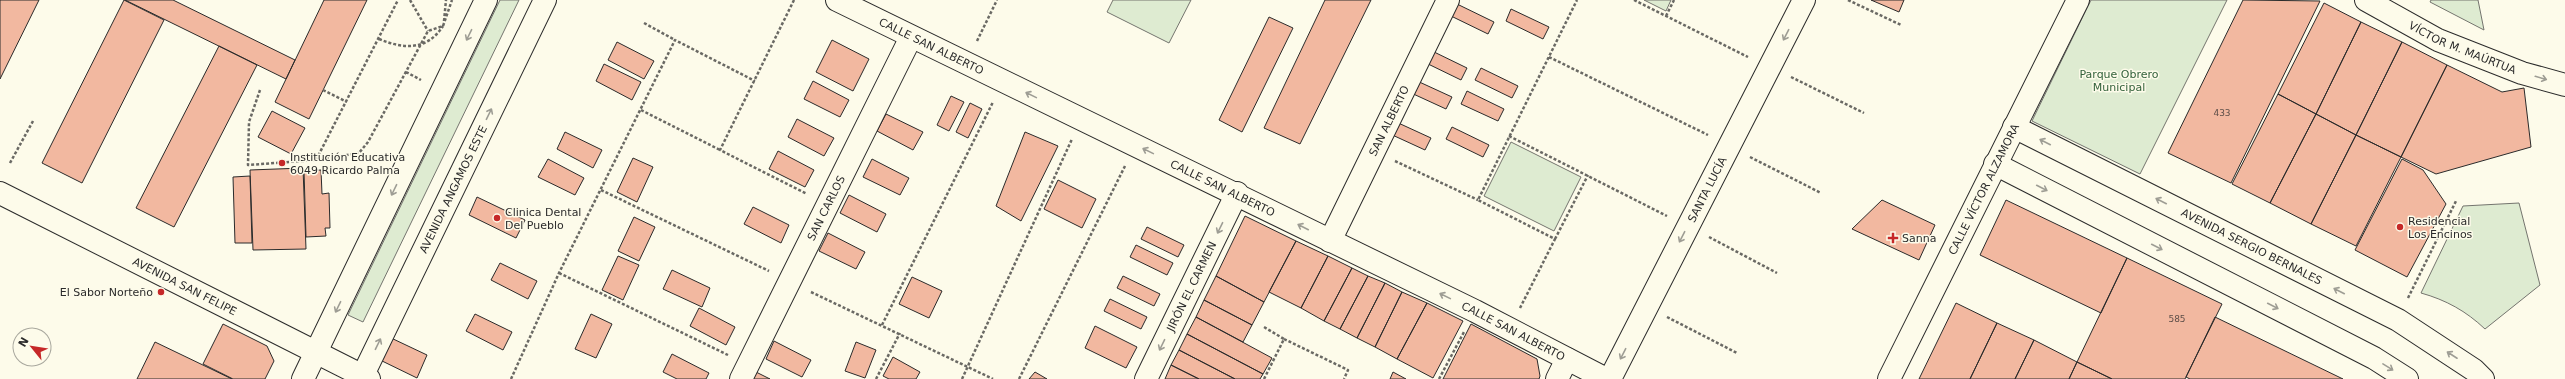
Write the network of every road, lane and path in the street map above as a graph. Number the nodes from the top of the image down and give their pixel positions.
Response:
1 (398, 0) edge
2 (410, 0) edge
3 (446, 0) edge
4 (452, 0) edge
5 (486, 0) edge
6 (545, 0) edge
7 (794, 0) edge
8 (837, 0) edge
9 (997, 0) edge
10 (1448, 0) edge
11 (1577, 0) edge
12 (1674, 0) edge
13 (1804, 0) edge
14 (1848, 0) edge
15 (2078, 0) edge
16 (2366, 0) edge
17 (1666, 16) dead end
18 (644, 23) dead end
19 (1901, 25) dead end
20 (443, 26) junction
21 (428, 31) junction
22 (911, 37) junction
23 (379, 39) junction
24 (675, 40) junction
25 (421, 46) junction
26 (1549, 57) junction
27 (966, 63) junction
28 (406, 72) junction
29 (416, 78) dead end
30 (755, 81) junction
31 (1004, 81) junction
32 (2565, 85) edge
33 (260, 90) dead end
34 (323, 90) dead end
35 (347, 102) junction
36 (641, 110) junction
37 (1081, 119) junction
38 (33, 121) dead end
39 (2014, 127) junction
40 (1509, 136) junction
41 (1136, 145) junction
42 (1728, 146) junction
43 (720, 150) junction
44 (1374, 151) junction
45 (316, 160) junction
46 (10, 163) dead end
47 (1995, 164) junction
48 (1588, 175) junction
49 (601, 190) junction
50 (0, 193) edge
51 (1237, 193) junction
52 (1821, 193) dead end
53 (1478, 200) junction
54 (2456, 201) dead end
55 (827, 205) junction
56 (1687, 226) junction
57 (1556, 239) junction
58 (1330, 241) junction
59 (559, 273) junction
60 (1777, 273) dead end
61 (789, 281) junction
62 (1647, 307) junction
63 (1475, 311) junction
64 (2398, 320) junction
65 (882, 325) junction
66 (1264, 327) dead end
67 (1509, 329) junction
68 (900, 333) junction
69 (1284, 339) junction
70 (316, 352) junction
71 (1737, 353) dead end
72 (1567, 359) junction
73 (968, 366) junction
74 (744, 372) edge
75 (2478, 377) edge
76 (364, 378) edge
77 (303, 379) edge
78 (511, 379) edge
79 (876, 379) edge
80 (962, 379) edge
81 (993, 379) edge
82 (1019, 379) edge
83 (1146, 379) edge
84 (1264, 379) edge
85 (1344, 379) edge
86 (1439, 379) edge
87 (1557, 379) edge
88 (1606, 379) edge
89 (1610, 379) edge
90 (1889, 379) edge
91 (2407, 379) edge

1 - 23 path
2 - 21 path
3 - 20 path
4 - 20 path
5 -> 70 street
76 -> 6 street, AVENIDA ANGAMOS ESTE
7 - 30 path
8 - 22 street, CALLE SAN ALBERTO
9 - 27 path
10 - 44 street, SAN ALBERTO
11 - 26 path
12 - 17 path
13 -> 42 street, SANTA LUCÍA
14 - 19 path
15 - 39 street, CALLE VÍCTOR ALZAMORA
16 -> 32 street, VÍCTOR M. MAÚRTUA
18 - 24 path
20 - 21 path
20 - 25 path
21 - 25 path
22 - 27 street, CALLE SAN ALBERTO
22 - 55 street, SAN CARLOS
23 - 25 path
23 - 35 path
24 - 30 path
24 - 36 path
25 - 28 path
26 - 40 path
26 - 42 path
27 - 31 street, CALLE SAN ALBERTO
28 - 29 path
28 - 45 path
30 - 43 path
37 -> 31 street, CALLE SAN ALBERTO
31 - 65 path
33 - 45 path
34 - 35 path
35 - 45 path
36 - 43 path
36 - 49 path
37 - 41 street, CALLE SAN ALBERTO
37 - 73 path
38 - 46 path
39 - 47 street, CALLE VÍCTOR ALZAMORA
64 -> 39 street, AVENIDA SERGIO BERNALES
40 - 48 path
40 - 53 path
51 -> 41 street, CALLE SAN ALBERTO
41 - 82 path
42 - 52 path
42 - 56 street, SANTA LUCÍA
43 - 55 path
44 - 53 path
44 - 58 street, SAN ALBERTO
47 - 90 street, CALLE VÍCTOR ALZAMORA
47 -> 91 street
48 - 56 path
48 - 57 path
49 - 59 path
49 - 61 path
50 - 70 street, AVENIDA SAN FELIPE
58 -> 51 street, CALLE SAN ALBERTO
51 -> 83 street, JIRÓN EL CARMEN
53 - 57 path
54 - 64 path
55 - 61 street, SAN CARLOS
56 - 60 path
56 -> 62 street, SANTA LUCÍA
57 - 67 path
63 -> 58 street, CALLE SAN ALBERTO
59 - 74 path
59 - 78 path
61 - 65 path
61 - 74 street, SAN CARLOS
62 - 71 path
62 -> 89 street, SANTA LUCÍA
63 - 67 street, CALLE SAN ALBERTO
63 - 86 path
75 -> 64 street, AVENIDA SERGIO BERNALES
65 - 68 path
66 - 69 path
67 - 72 street, CALLE SAN ALBERTO
68 - 73 path
68 - 79 path
69 - 84 path
69 - 85 path
70 - 76 street, AVENIDA SAN FELIPE
70 - 77 street
72 - 87 street
72 - 88 street, CALLE SAN ALBERTO
73 - 80 path
73 - 81 path

